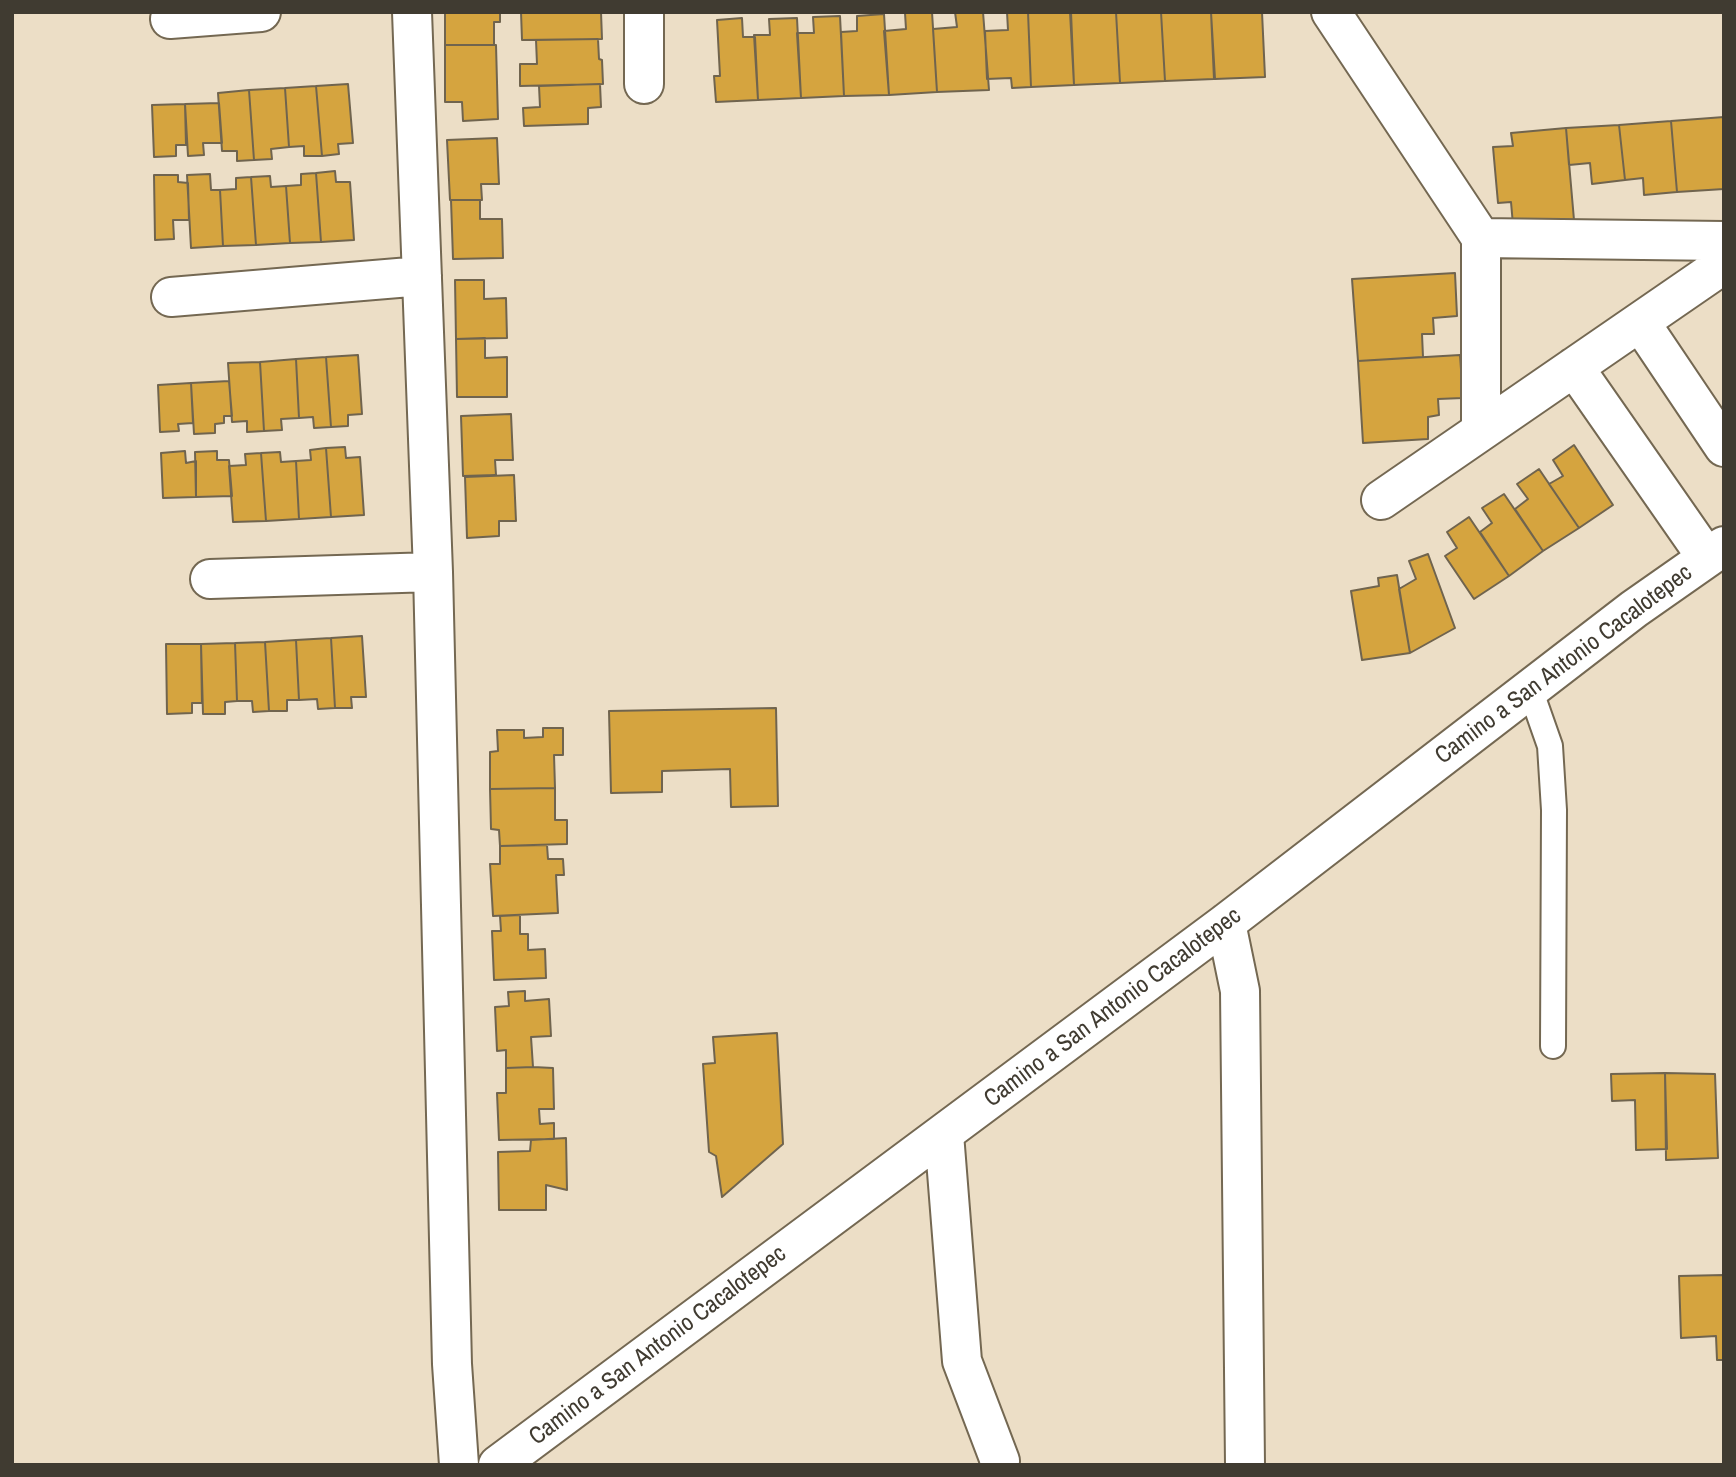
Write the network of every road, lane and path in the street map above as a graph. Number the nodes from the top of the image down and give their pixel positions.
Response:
1 (261, 12) edge
2 (412, 12) edge
3 (644, 12) edge
4 (1331, 12) edge
5 (170, 19) dead end
6 (644, 84) dead end
7 (1481, 238) junction
8 (1724, 241) edge
9 (1724, 264) edge
10 (422, 276) junction
11 (171, 297) dead end
12 (1640, 321) junction
13 (1574, 367) junction
14 (1481, 431) junction
15 (1724, 447) edge
16 (1381, 500) dead end
17 (1715, 552) edge
18 (433, 572) junction
19 (210, 579) dead end
20 (1530, 689) junction
21 (1226, 923) junction
22 (1553, 1046) dead end
23 (944, 1134) junction
24 (459, 1465) edge
25 (498, 1465) edge
26 (999, 1465) edge
27 (1245, 1465) edge

1 - 5 street
2 - 10 street
3 - 6 street
4 - 7 street
7 - 8 street
7 - 14 street
9 - 12 street
10 - 11 street
10 - 18 street
12 - 13 street
12 - 15 street
13 - 14 street
13 - 17 street
14 - 16 street
17 - 20 street, Camino a San Antonio Cacalotepec
18 - 19 street
18 - 24 street
20 - 21 street, Camino a San Antonio Cacalotepec
20 - 22 lane
21 - 23 street, Camino a San Antonio Cacalotepec
21 - 27 street
23 - 25 street, Camino a San Antonio Cacalotepec
23 - 26 street

